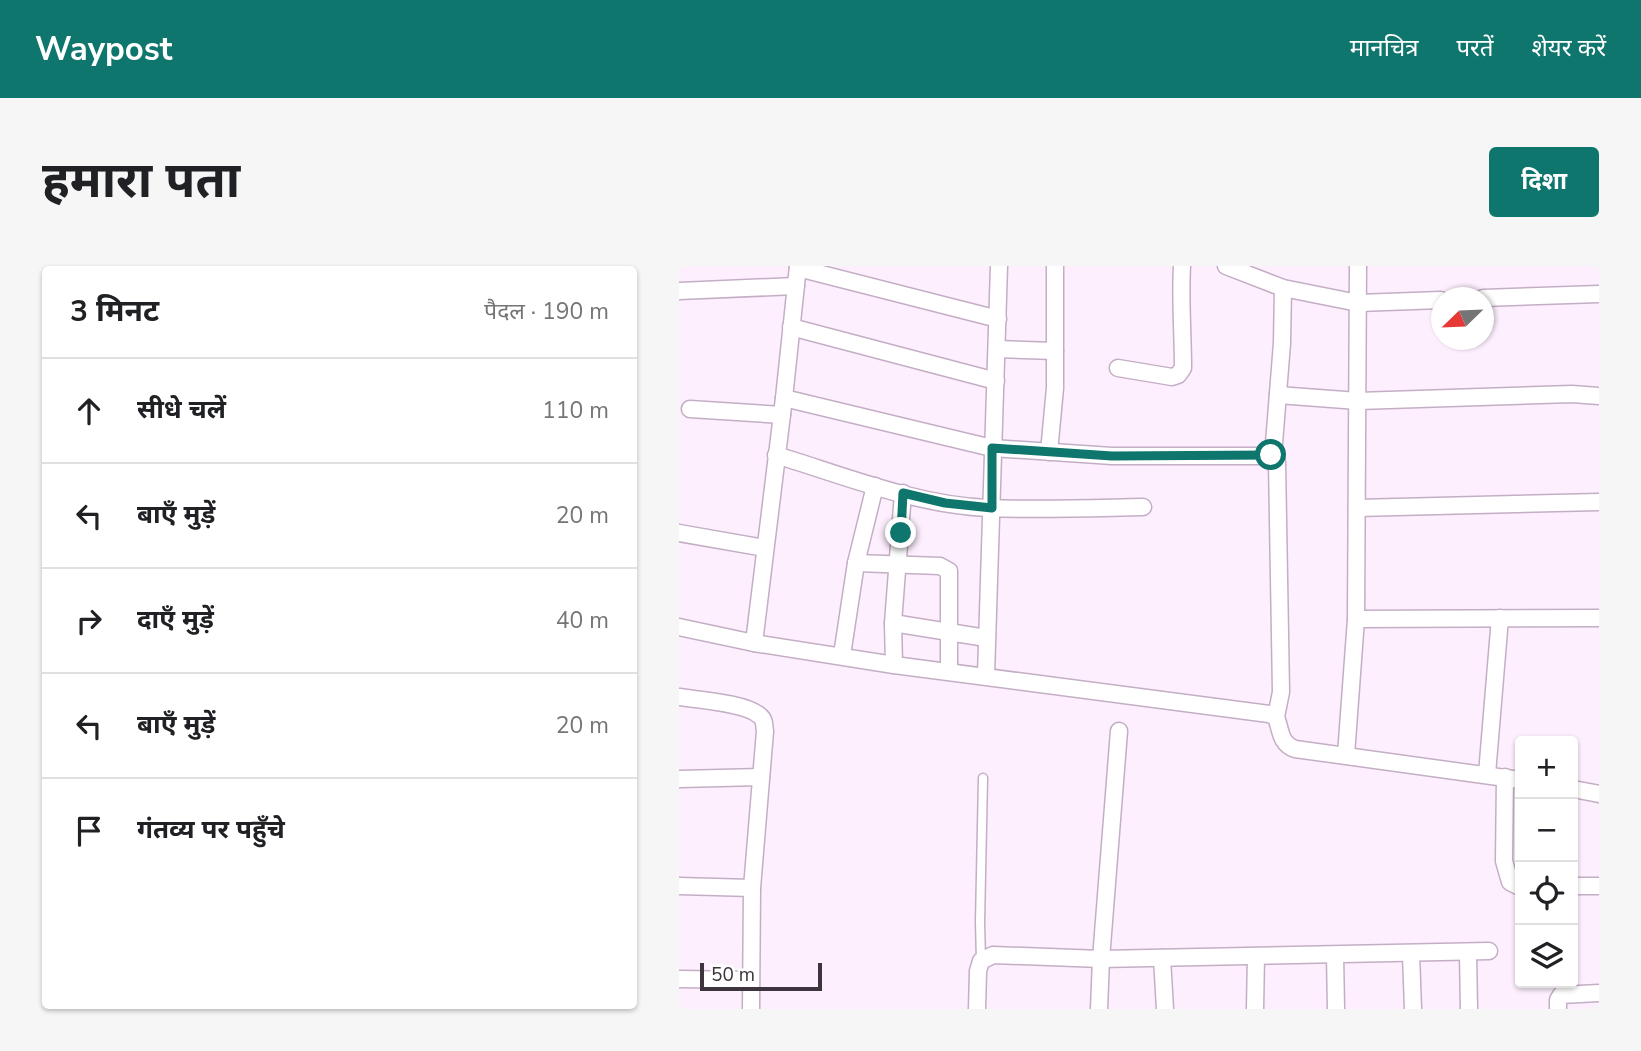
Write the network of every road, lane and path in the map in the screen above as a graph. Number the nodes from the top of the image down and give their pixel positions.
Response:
1 (999, 266) edge
2 (1055, 266) edge
3 (1182, 266) edge
4 (1226, 266) edge
5 (1358, 266) edge
6 (798, 267) edge
7 (1258, 272) edge
8 (796, 286) junction
9 (1283, 288) junction
10 (679, 291) edge
11 (1599, 294) edge
12 (1494, 298) edge
13 (1431, 300) edge
14 (1358, 303) junction
15 (998, 319) junction
16 (791, 327) junction
17 (997, 349) junction
18 (1055, 351) junction
19 (1118, 368) dead end
20 (996, 381) junction
21 (1278, 395) junction
22 (1599, 396) edge
23 (1358, 401) junction
24 (783, 406) junction
25 (690, 409) dead end
26 (992, 448) junction
27 (1049, 452) junction
28 (776, 454) junction
29 (1273, 456) junction
30 (875, 486) junction
31 (903, 493) junction
32 (1599, 502) edge
33 (992, 508) junction
34 (1143, 508) dead end
35 (1357, 508) junction
36 (679, 533) edge
37 (765, 548) junction
38 (856, 563) junction
39 (899, 565) junction
40 (1500, 618) junction
41 (1599, 618) edge
42 (1356, 619) junction
43 (893, 624) junction
44 (679, 628) edge
45 (949, 633) junction
46 (986, 638) junction
47 (754, 643) junction
48 (842, 655) junction
49 (894, 664) junction
50 (949, 670) junction
51 (986, 675) junction
52 (679, 697) edge
53 (1276, 717) junction
54 (1119, 731) dead end
55 (1346, 755) junction
56 (1487, 774) junction
57 (761, 777) junction
58 (983, 778) dead end
59 (679, 779) edge
60 (1513, 779) edge
61 (1578, 790) edge
62 (1599, 794) edge
63 (1515, 884) edge
64 (679, 886) edge
65 (1578, 886) edge
66 (1599, 886) edge
67 (752, 888) junction
68 (1489, 951) dead end
69 (1468, 953) junction
70 (1411, 954) junction
71 (1335, 955) junction
72 (1256, 956) junction
73 (1162, 958) junction
74 (1101, 959) junction
75 (981, 961) junction
76 (679, 979) edge
77 (750, 980) junction
78 (1599, 993) edge
79 (751, 1009) edge
80 (977, 1009) edge
81 (1099, 1009) edge
82 (1165, 1009) edge
83 (1255, 1009) edge
84 (1336, 1009) edge
85 (1413, 1009) edge
86 (1469, 1009) edge
87 (1558, 1009) edge

1 - 15 street
2 - 18 street
3 - 19 street
4 - 7 street
5 - 14 street
6 - 8 street
6 - 15 street
7 - 9 street
8 - 10 street
8 - 16 street
9 - 14 street
9 - 21 street
11 - 12 street
13 - 14 street
14 - 23 street
15 - 17 street
16 - 20 street
16 - 24 street
17 - 18 street
17 - 20 street
18 - 27 street
20 - 26 street
21 - 23 street
21 - 29 street
22 - 23 street
23 - 35 street
24 - 25 street
24 - 26 street
24 - 28 street
26 - 27 street
26 - 33 street
27 - 29 street
28 - 30 street
28 - 37 street
29 - 53 street
30 - 31 street
30 - 38 street
31 - 33 street
31 - 39 street
32 - 35 street
33 - 34 street
33 - 46 street
35 - 42 street
36 - 37 street
37 - 47 street
38 - 39 street
38 - 48 street
39 - 43 street
39 - 45 street
40 - 41 street
40 - 42 street
40 - 56 street
42 - 55 street
43 - 45 street
43 - 49 street
44 - 47 street
45 - 46 street
45 - 50 street
46 - 51 street
47 - 48 street
48 - 49 street
49 - 50 street
50 - 51 street
51 - 53 street
52 - 57 street
53 - 55 street
54 - 74 street
55 - 56 street
56 - 60 street
57 - 59 street
57 - 67 street
58 - 75 lane
60 - 63 street
61 - 62 street
64 - 67 street
65 - 66 street
67 - 77 street
68 - 69 street
69 - 70 street
69 - 86 street
70 - 71 street
70 - 85 street
71 - 72 street
71 - 84 street
72 - 73 street
72 - 83 street
73 - 74 street
73 - 82 street
74 - 75 street
74 - 81 street
75 - 80 street
76 - 77 street
77 - 79 street
78 - 87 street

